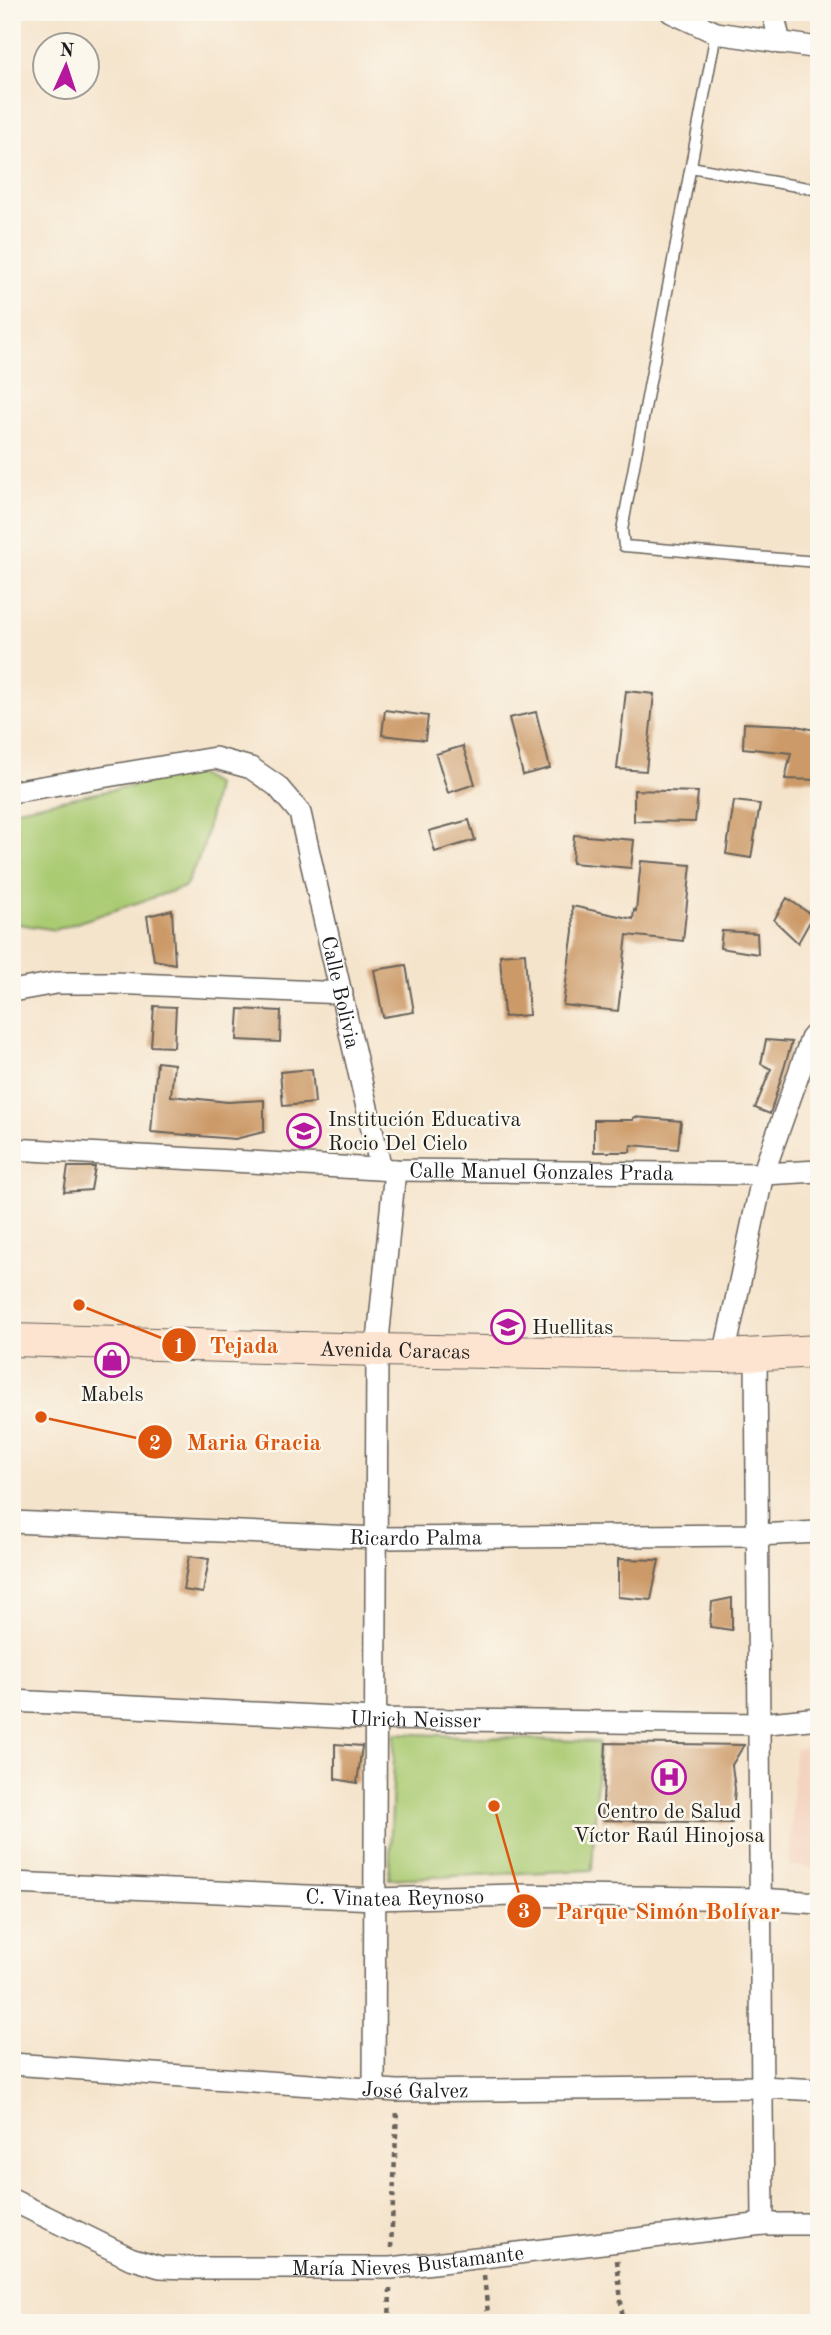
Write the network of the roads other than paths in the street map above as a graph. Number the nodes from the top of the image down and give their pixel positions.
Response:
1 (671, 12) edge
2 (773, 12) edge
3 (716, 33) junction
4 (780, 43) junction
5 (819, 48) edge
6 (691, 167) junction
7 (819, 190) edge
8 (818, 562) edge
9 (12, 792) edge
10 (12, 991) edge
11 (342, 993) junction
12 (819, 1030) edge
13 (12, 1149) edge
14 (388, 1170) junction
15 (819, 1171) edge
16 (763, 1174) junction
17 (12, 1340) edge
18 (377, 1350) junction
19 (819, 1351) edge
20 (724, 1356) junction
21 (756, 1356) junction
22 (12, 1522) edge
23 (819, 1532) edge
24 (757, 1535) junction
25 (377, 1538) junction
26 (12, 1701) edge
27 (819, 1718) edge
28 (376, 1719) junction
29 (759, 1724) junction
30 (12, 1883) edge
31 (375, 1899) junction
32 (760, 1899) junction
33 (819, 1903) edge
34 (12, 2063) edge
35 (761, 2087) junction
36 (374, 2090) junction
37 (819, 2090) edge
38 (12, 2200) edge
39 (763, 2224) junction
40 (819, 2224) edge

1 - 3 street
2 - 4 street
3 - 4 street
3 - 6 lane
4 - 5 street
6 - 7 lane
6 - 8 lane
9 - 11 street, Calle Bolivia
10 - 11 street
11 - 14 street, Calle Bolivia
12 - 16 street
13 - 14 street, Calle Manuel Gonzales Prada
14 - 16 street, Calle Manuel Gonzales Prada
14 - 18 street, Calle Bolivia
15 - 16 street, Calle Manuel Gonzales Prada
16 - 20 street
17 - 18 main road, Avenida Caracas
18 - 20 main road, Avenida Caracas
18 - 25 street, Calle Bolivia
19 - 21 main road, Avenida Caracas
20 - 21 main road, Avenida Caracas
21 - 24 street
22 - 25 street, Ricardo Palma
23 - 24 street, Ricardo Palma
24 - 25 street, Ricardo Palma
24 - 29 street
25 - 28 street, Calle Bolivia
26 - 28 street, Ulrich Neisser
27 - 29 street, Ulrich Neisser
28 - 29 street, Ulrich Neisser
28 - 31 street, Calle Bolivia
29 - 32 street
30 - 31 street, C. Vinatea Reynoso
31 - 32 street, C. Vinatea Reynoso
31 - 36 street, Calle Bolivia
32 - 33 street, C. Vinatea Reynoso
32 - 35 street
34 - 36 street, José Galvez
35 - 36 street, José Galvez
35 - 37 street, José Galvez
35 - 39 street
38 - 39 street, María Nieves Bustamante
39 - 40 street, María Nieves Bustamante

